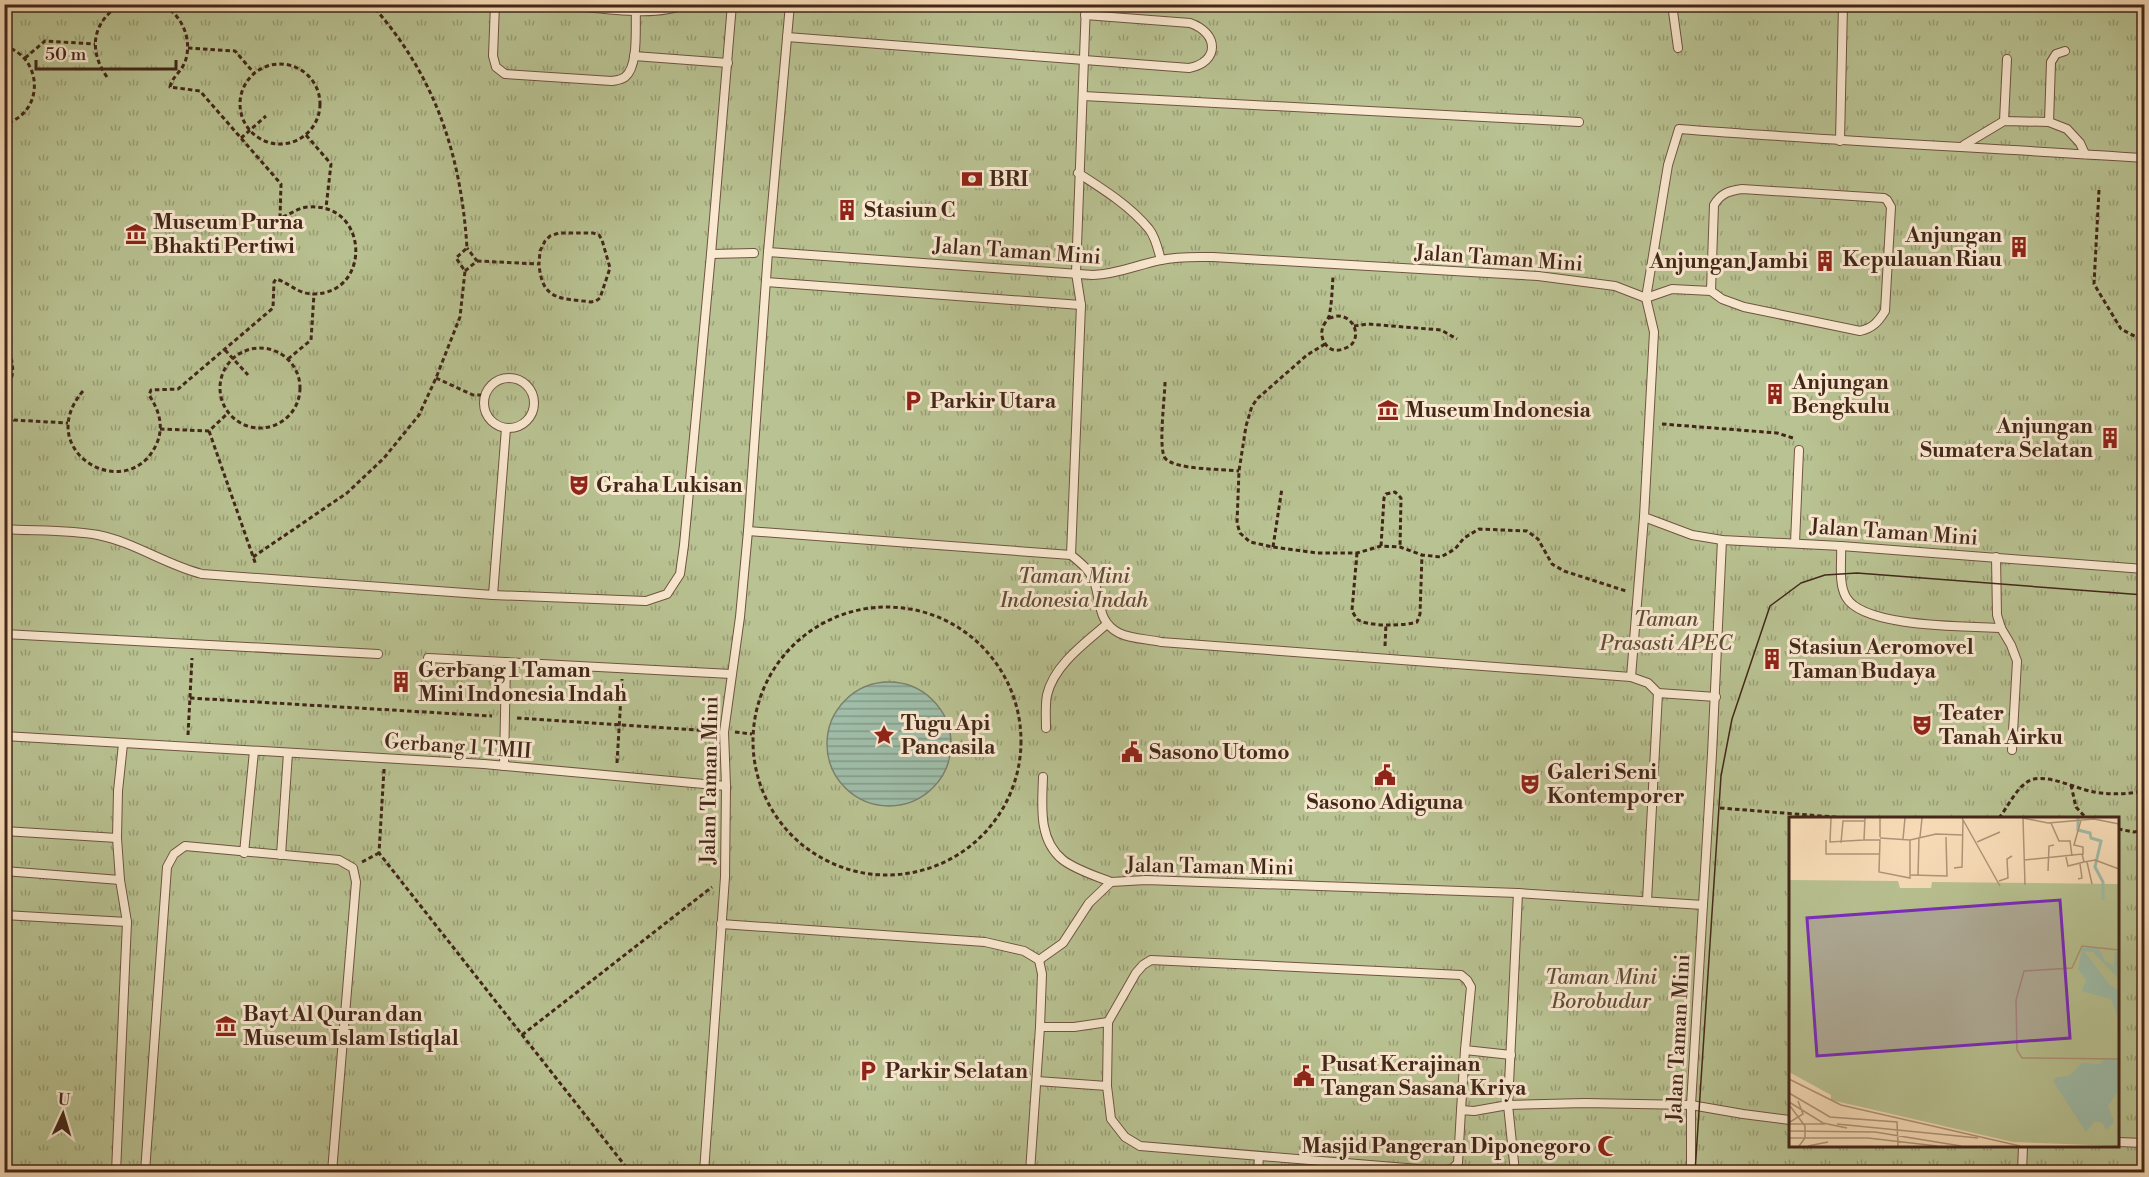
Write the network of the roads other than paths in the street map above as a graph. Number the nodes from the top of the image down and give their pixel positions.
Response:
1 (495, 4) edge
2 (686, 4) edge
3 (732, 4) edge
4 (790, 4) edge
5 (1086, 4) edge
6 (1672, 4) edge
7 (1843, 4) edge
8 (572, 6) dead end
9 (636, 10) junction
10 (1085, 15) junction
11 (787, 37) junction
12 (1678, 48) dead end
13 (2065, 51) dead end
14 (634, 56) junction
15 (2007, 59) dead end
16 (1084, 61) junction
17 (728, 63) junction
18 (1083, 96) junction
19 (2004, 121) junction
20 (1578, 122) dead end
21 (2049, 122) junction
22 (1840, 141) junction
23 (1963, 146) junction
24 (2085, 154) junction
25 (2145, 159) edge
26 (1078, 173) junction
27 (768, 252) junction
28 (754, 253) dead end
29 (711, 254) junction
30 (1161, 260) junction
31 (1076, 273) junction
32 (766, 282) junction
33 (1711, 291) junction
34 (1646, 298) junction
35 (1081, 304) junction
36 (506, 428) junction
37 (1799, 450) road end
38 (1644, 517) junction
39 (4, 529) edge
40 (748, 531) junction
41 (1722, 540) junction
42 (1796, 543) junction
43 (1841, 546) junction
44 (1071, 555) junction
45 (1996, 557) junction
46 (2145, 568) edge
47 (493, 595) junction
48 (1107, 624) junction
49 (2001, 628) junction
50 (4, 634) edge
51 (378, 654) dead end
52 (428, 658) dead end
53 (506, 662) junction
54 (731, 674) junction
55 (1631, 677) junction
56 (1658, 693) junction
57 (1716, 697) junction
58 (1046, 728) dead end
59 (4, 736) edge
60 (123, 744) junction
61 (2012, 750) dead end
62 (254, 751) junction
63 (288, 753) junction
64 (504, 766) junction
65 (1043, 777) dead end
66 (726, 786) junction
67 (4, 831) edge
68 (117, 838) junction
69 (244, 852) junction
70 (281, 855) junction
71 (4, 871) edge
72 (120, 879) junction
73 (1111, 882) junction
74 (1518, 893) junction
75 (1647, 901) junction
76 (1703, 905) junction
77 (4, 915) edge
78 (128, 921) junction
79 (721, 924) junction
80 (1040, 960) junction
81 (1108, 1022) junction
82 (1040, 1027) junction
83 (1465, 1050) junction
84 (1511, 1055) junction
85 (1037, 1081) junction
86 (1107, 1086) junction
87 (1508, 1105) junction
88 (1691, 1105) junction
89 (1461, 1110) junction
90 (1789, 1120) edge
91 (2119, 1142) edge
92 (2145, 1143) edge
93 (2023, 1147) edge
94 (1259, 1156) junction
95 (1328, 1162) junction
96 (1382, 1169) edge
97 (116, 1173) edge
98 (145, 1173) edge
99 (332, 1173) edge
100 (704, 1173) edge
101 (1030, 1173) edge
102 (1258, 1173) edge
103 (1327, 1173) edge
104 (1515, 1173) edge
105 (1691, 1173) edge
106 (2022, 1173) edge

1 - 14 lane
2 - 9 lane
3 - 17 lane
4 - 11 lane
5 - 10 lane
6 - 12 lane
7 - 22 lane
8 - 9 lane
9 - 14 lane
10 - 16 lane
10 - 16 lane
11 - 16 lane
11 - 27 lane
13 - 21 lane
14 - 17 lane
15 - 19 lane
16 - 18 lane
17 - 29 lane
18 - 20 lane
18 - 26 lane
19 - 21 lane
19 - 23 lane
21 - 24 lane
22 - 23 lane
22 - 34 lane
23 - 24 lane
24 - 25 lane
26 - 30 lane
26 - 31 lane
27 - 31 lane, Jalan Taman Mini
27 - 32 lane, Jalan Taman Mini
28 - 29 lane
29 - 47 lane
30 - 31 lane, Jalan Taman Mini
30 - 34 lane, Jalan Taman Mini
31 - 35 lane
32 - 35 lane
32 - 40 lane, Jalan Taman Mini
33 - 33 lane
33 - 34 lane
34 - 38 lane
35 - 44 lane
36 - 36 lane
36 - 47 lane
37 - 42 lane
38 - 41 lane, Jalan Taman Mini
38 - 55 lane
39 - 47 lane
40 - 44 lane
40 - 54 lane, Jalan Taman Mini
41 - 42 lane, Jalan Taman Mini
41 - 57 lane, Jalan Taman Mini
42 - 43 lane, Jalan Taman Mini
43 - 45 lane, Jalan Taman Mini
43 - 49 lane
44 - 48 lane
45 - 46 lane, Jalan Taman Mini
45 - 49 lane
48 - 55 lane
48 - 58 lane
49 - 61 lane
50 - 51 lane
52 - 53 lane
53 - 54 lane
53 - 64 lane
54 - 66 lane, Jalan Taman Mini
55 - 56 lane
56 - 57 lane
56 - 75 lane
57 - 76 lane, Jalan Taman Mini
59 - 60 lane, Gerbang 1 TMII
60 - 62 lane, Gerbang 1 TMII
60 - 68 lane
62 - 63 lane, Gerbang 1 TMII
62 - 69 lane
63 - 64 lane, Gerbang 1 TMII
63 - 70 lane
64 - 66 lane, Gerbang 1 TMII
65 - 73 lane
66 - 79 lane, Jalan Taman Mini
67 - 68 lane
68 - 72 lane
69 - 70 lane
69 - 98 lane
70 - 99 lane
71 - 72 lane
72 - 78 lane
73 - 74 lane, Jalan Taman Mini
73 - 80 lane, Jalan Taman Mini
74 - 75 lane, Jalan Taman Mini
74 - 84 lane
75 - 76 lane, Jalan Taman Mini
76 - 88 lane, Jalan Taman Mini
77 - 78 lane
78 - 97 lane
79 - 80 lane
79 - 100 lane, Jalan Taman Mini
80 - 82 lane
81 - 82 lane
81 - 83 lane
81 - 86 lane
82 - 85 lane
83 - 84 lane
83 - 89 lane
84 - 87 lane
85 - 86 lane
85 - 101 lane
86 - 94 lane
87 - 88 lane
87 - 89 lane
87 - 104 lane
88 - 90 lane
88 - 105 lane, Jalan Taman Mini
89 - 96 lane
91 - 92 lane
93 - 106 lane
94 - 95 lane
94 - 102 lane
95 - 96 lane
95 - 103 lane

